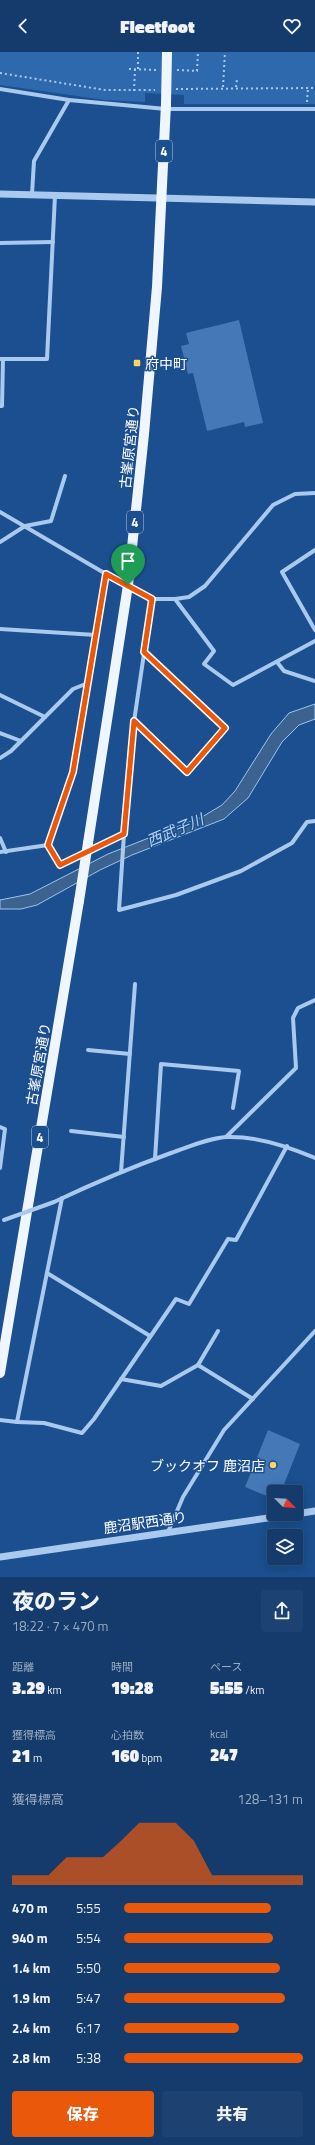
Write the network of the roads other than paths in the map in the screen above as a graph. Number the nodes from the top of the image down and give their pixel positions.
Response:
1 (167, 52) edge
2 (0, 89) edge
3 (69, 100) junction
4 (166, 107) junction
5 (315, 109) edge
6 (0, 194) edge
7 (32, 194) junction
8 (55, 195) junction
9 (162, 198) junction
10 (315, 202) edge
11 (53, 242) junction
12 (0, 243) edge
13 (2, 359) edge
14 (0, 406) edge
15 (65, 476) dead end
16 (315, 494) edge
17 (0, 512) edge
18 (25, 526) junction
19 (0, 542) edge
20 (315, 550) edge
21 (106, 574) junction
22 (128, 585) junction
23 (152, 599) junction
24 (175, 599) junction
25 (0, 629) edge
26 (315, 630) edge
27 (96, 635) junction
28 (315, 641) edge
29 (144, 652) junction
30 (277, 662) junction
31 (315, 681) edge
32 (88, 683) junction
33 (0, 696) edge
34 (45, 717) junction
35 (134, 721) junction
36 (0, 733) edge
37 (21, 741) junction
38 (0, 758) edge
39 (315, 821) edge
40 (124, 834) junction
41 (0, 838) edge
42 (48, 845) junction
43 (0, 852) edge
44 (6, 852) junction
45 (135, 984) dead end
46 (315, 1000) edge
47 (88, 1050) dead end
48 (130, 1054) junction
49 (233, 1108) dead end
50 (0, 1127) edge
51 (71, 1131) dead end
52 (124, 1137) junction
53 (226, 1137) junction
54 (287, 1146) junction
55 (315, 1158) edge
56 (155, 1159) junction
57 (0, 1168) edge
58 (121, 1172) junction
59 (62, 1198) junction
60 (2, 1221) edge
61 (47, 1273) junction
62 (218, 1331) dead end
63 (315, 1331) edge
64 (150, 1336) junction
65 (198, 1366) junction
66 (0, 1373) edge
67 (121, 1379) junction
68 (254, 1399) junction
69 (0, 1420) edge
70 (17, 1422) junction
71 (315, 1511) edge
72 (303, 1513) edge
73 (267, 1518) edge
74 (168, 1532) junction
75 (0, 1557) edge

1 - 4 main road, 古峯原宮通り / 4, bridge
2 - 3 street
3 - 4 street
3 - 7 street
4 - 5 street
4 - 9 main road, 古峯原宮通り / 4
6 - 7 street
7 - 8 street
8 - 9 street
8 - 11 street
9 - 10 street
9 - 22 main road, 古峯原宮通り / 4
11 - 12 street
11 - 13 street
13 - 14 street
15 - 18 street
16 - 24 street
17 - 18 street
18 - 19 street
18 - 21 street
20 - 26 street
21 - 22 street
21 - 27 street
22 - 23 street
22 - 66 main road, 古峯原宮通り / 4, bridge
23 - 24 street
23 - 29 street
24 - 30 street
25 - 27 street
27 - 32 street
28 - 30 street
29 - 35 street
29 - 35 street
30 - 31 street
32 - 34 street
32 - 42 street
33 - 34 street
34 - 37 street
35 - 40 street
36 - 37 street
37 - 38 street
39 - 40 street
40 - 42 street
41 - 44 street
42 - 44 street
43 - 44 street
45 - 48 street
46 - 53 street
47 - 48 street
48 - 52 street
49 - 56 street
50 - 57 street
51 - 52 street
52 - 58 street
53 - 54 street
53 - 56 street
54 - 55 street
54 - 64 street
56 - 58 street
58 - 59 street
59 - 60 street, bridge
59 - 61 street
61 - 64 street
61 - 70 street
62 - 65 street
63 - 68 street
64 - 67 street
65 - 67 street
65 - 68 street
67 - 70 street
68 - 74 street
69 - 70 street
71 - 72 street, 鹿沼駅西通り
73 - 74 street, 鹿沼駅西通り
74 - 75 street, 鹿沼駅西通り

